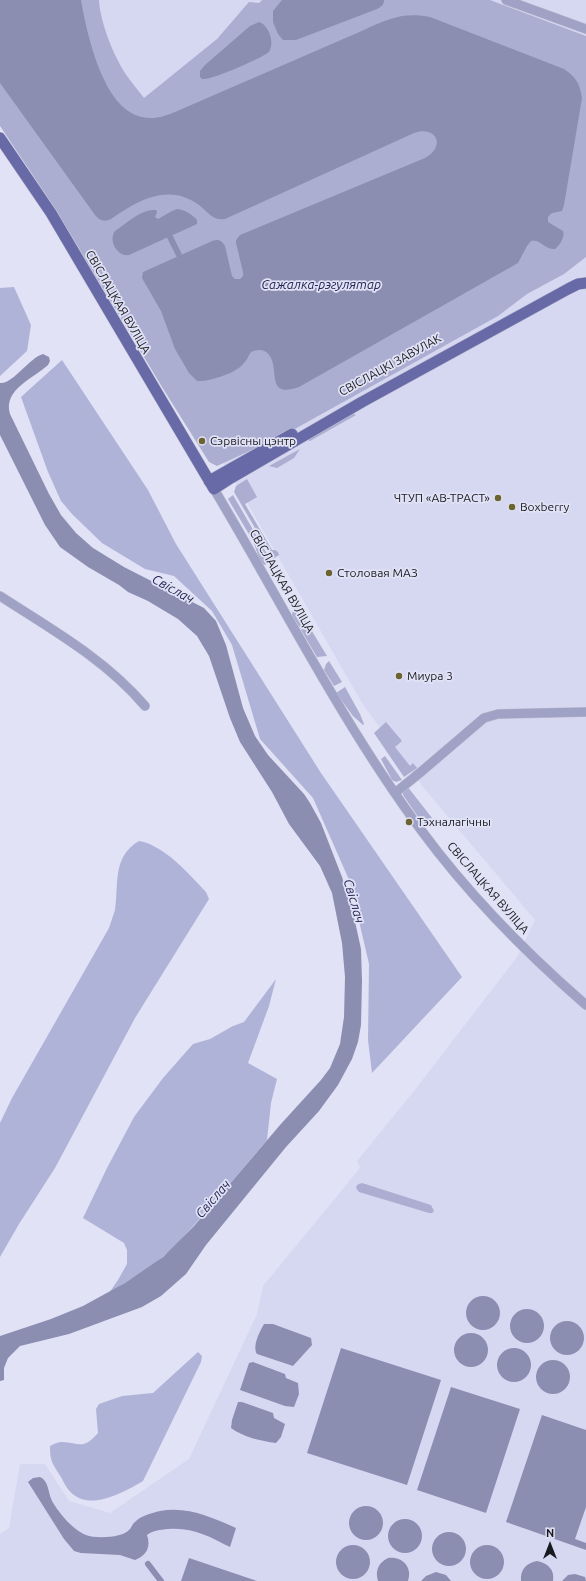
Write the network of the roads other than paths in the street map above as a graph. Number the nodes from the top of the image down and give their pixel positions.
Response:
1 (506, 0) edge
2 (586, 29) edge
3 (0, 138) edge
4 (586, 275) edge
5 (586, 283) edge
6 (572, 287) junction
7 (586, 293) edge
8 (212, 485) junction
9 (0, 596) edge
10 (145, 706) dead end
11 (586, 712) edge
12 (395, 793) junction
13 (586, 1005) edge

1 - 2 street
3 - 8 main road, СВІСЛАЦКАЯ ВУЛІЦА
4 - 8 main road, СВІСЛАЦКІ ЗАВУЛАК
5 - 6 main road, СВІСЛАЦКІ ЗАВУЛАК
6 - 7 main road
6 - 8 main road, СВІСЛАЦКІ ЗАВУЛАК
8 - 12 street, СВІСЛАЦКАЯ ВУЛІЦА
9 - 10 street
11 - 12 street
12 - 13 street, СВІСЛАЦКАЯ ВУЛІЦА

